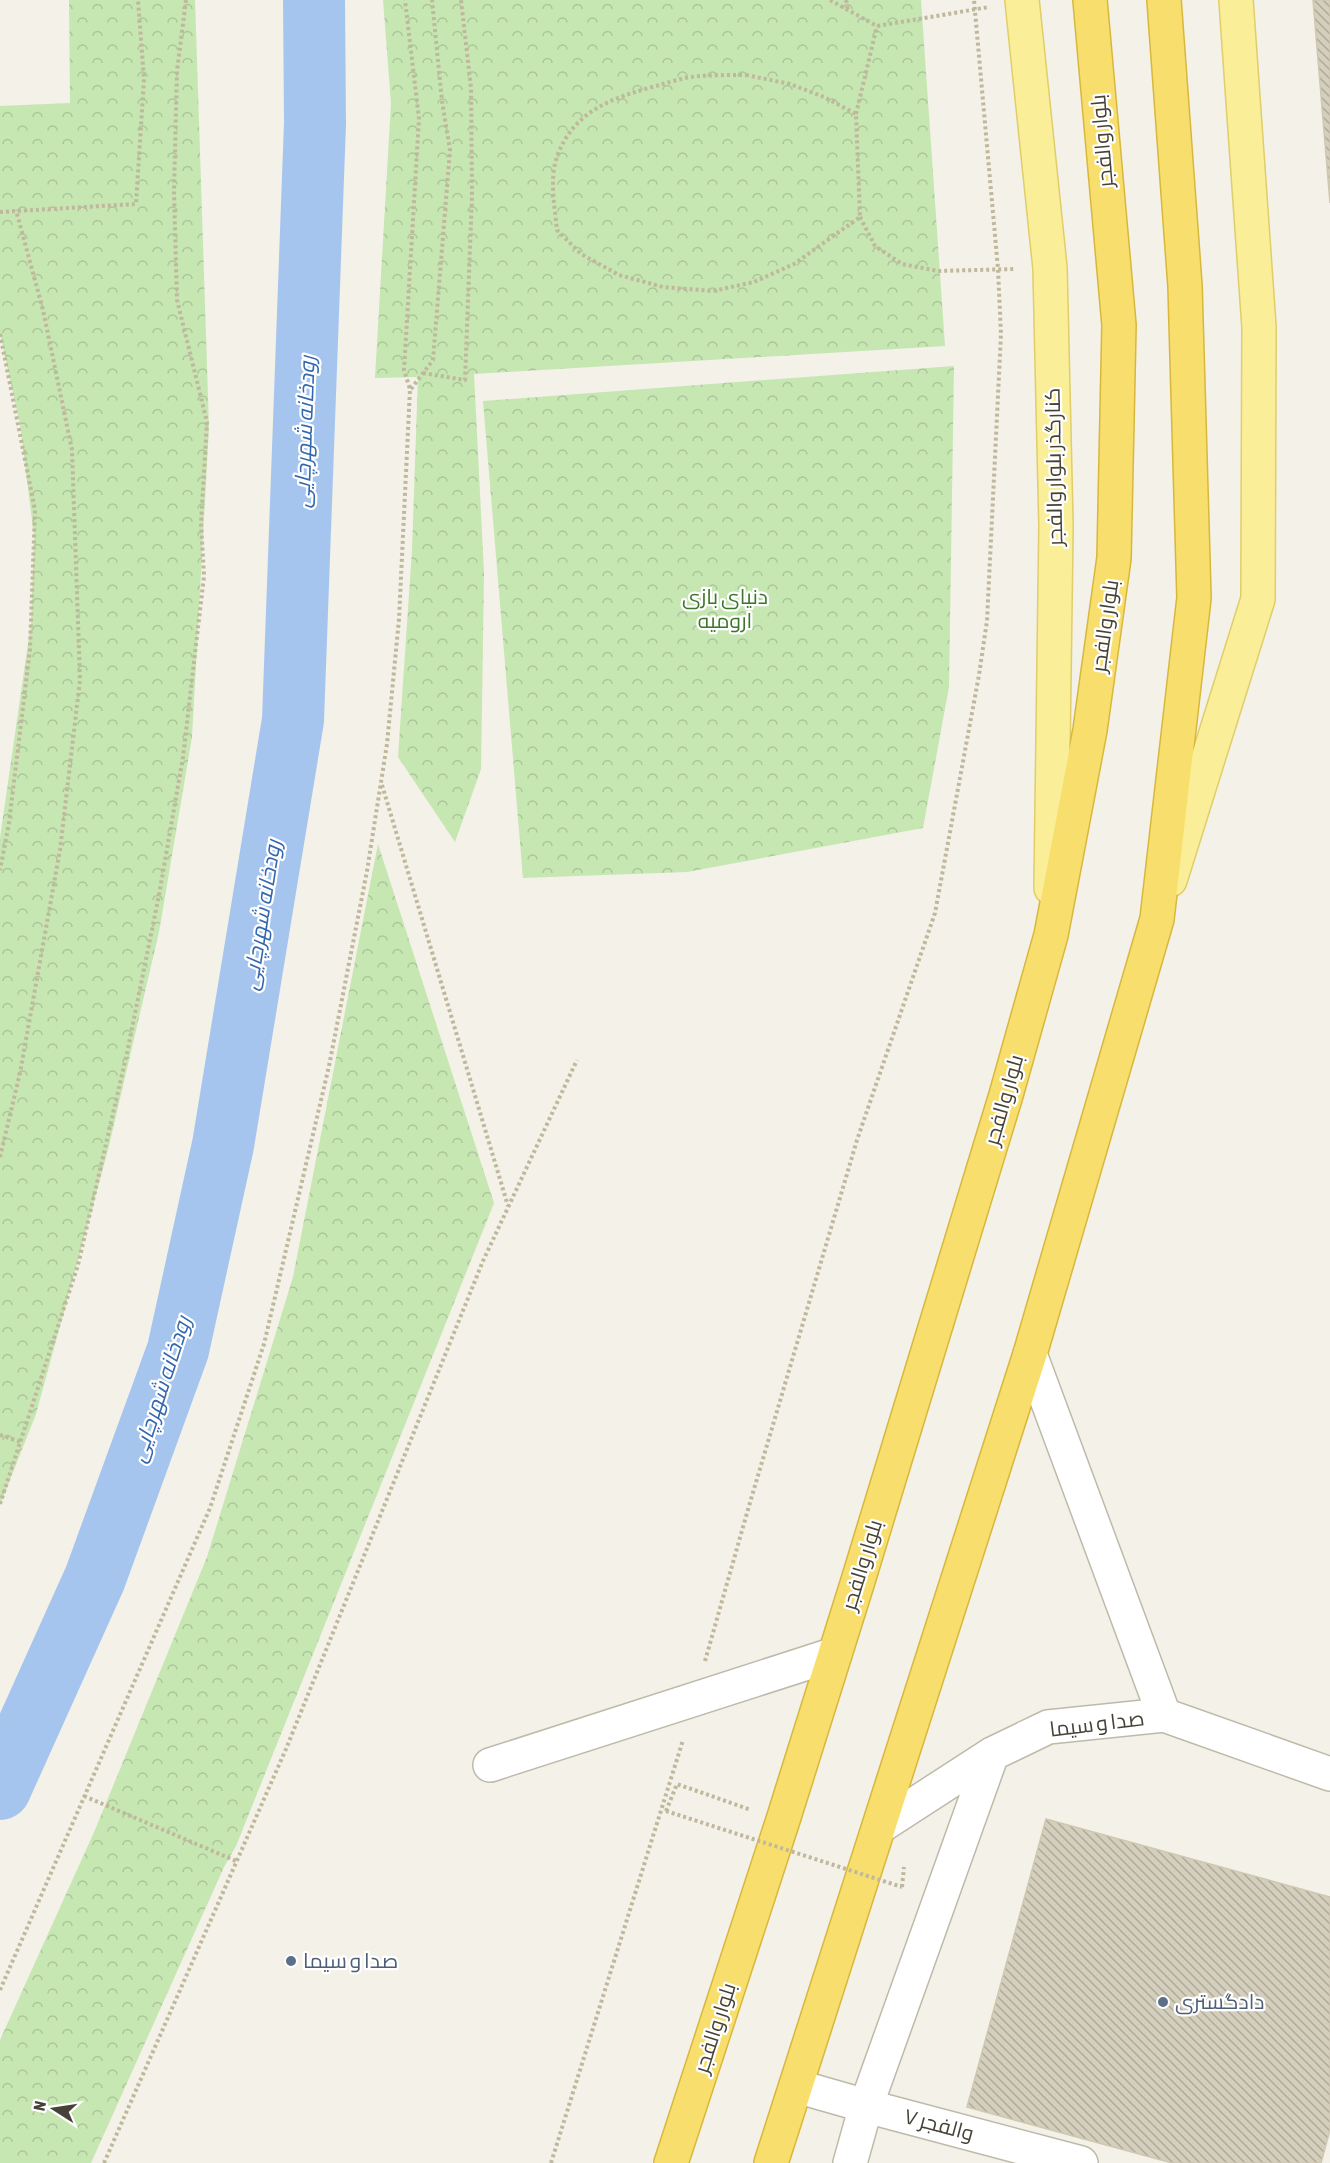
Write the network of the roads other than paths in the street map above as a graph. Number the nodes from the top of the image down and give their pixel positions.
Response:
1 (1090, 0) edge
2 (1164, 0) edge
3 (1236, 0) edge
4 (1022, 1) edge
5 (1157, 919) junction
6 (1051, 935) junction
7 (1030, 1354) junction
8 (835, 1654) junction
9 (1164, 1715) junction
10 (992, 1754) junction
11 (490, 1765) dead end
12 (1330, 1774) edge
13 (881, 1826) junction
14 (796, 2086) junction
15 (866, 2106) junction
16 (671, 2163) edge
17 (771, 2163) edge
18 (850, 2163) edge
19 (1081, 2163) edge

1 - 6 highway, بلوار والفجر
2 - 5 highway
3 - 5 main road
4 - 6 main road, کنارگذر بلوار والفجر
5 - 7 highway
6 - 8 highway, بلوار والفجر
7 - 9 street
7 - 13 highway
8 - 11 street
8 - 16 highway, بلوار والفجر
9 - 10 street, صدا و سیما
9 - 12 street, صدا و سیما
10 - 13 street, صدا و سیما
10 - 15 street
13 - 14 highway
14 - 15 street, والفجر ۷
14 - 17 highway
15 - 18 street
15 - 19 street, والفجر ۷

